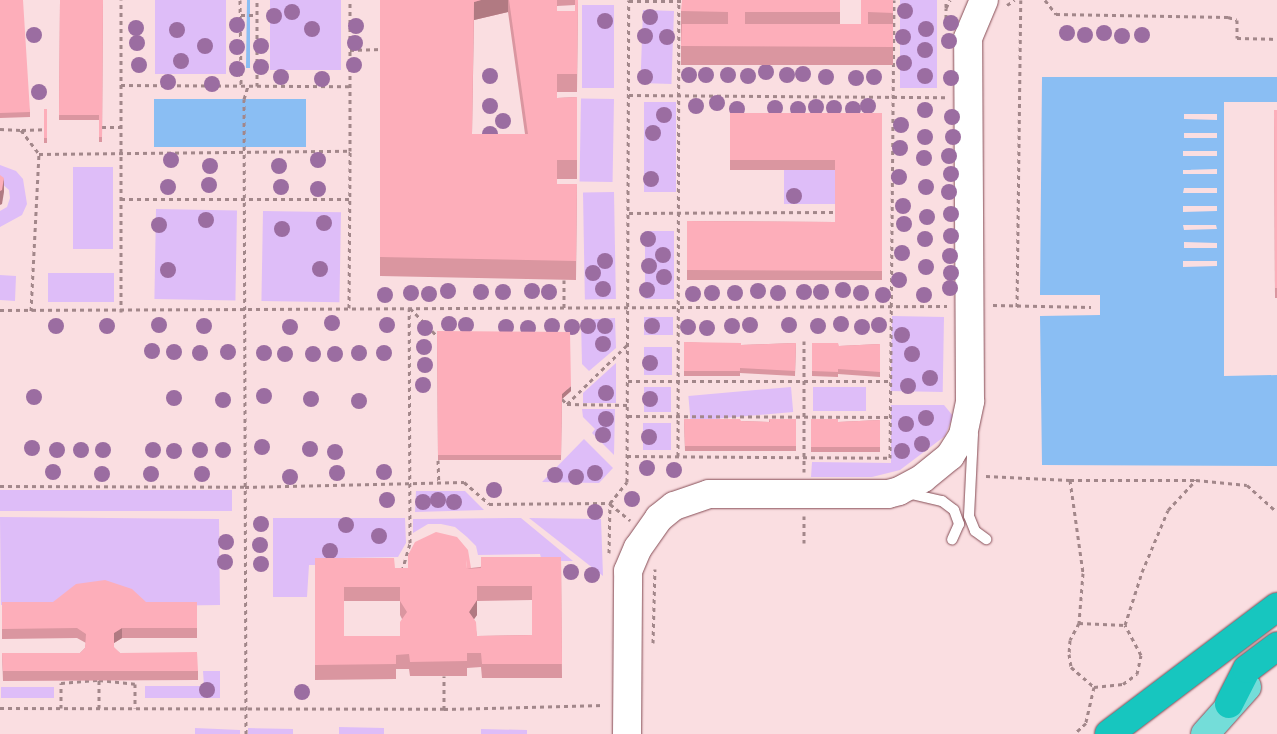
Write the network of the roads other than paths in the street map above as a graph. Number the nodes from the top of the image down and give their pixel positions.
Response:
1 (984, 0) edge
2 (970, 401) junction
3 (899, 491) junction
4 (986, 539) dead end
5 (952, 540) dead end
6 (1277, 607) edge
7 (1277, 646) edge
8 (1277, 663) edge
9 (1228, 704) junction
10 (1097, 729) edge
11 (627, 734) edge
12 (1205, 734) edge

1 - 2 street
2 - 3 street
2 - 4 lane
3 - 5 lane
3 - 11 street
6 - 10 highway
7 - 9 highway
8 - 9 main road
9 - 12 main road

